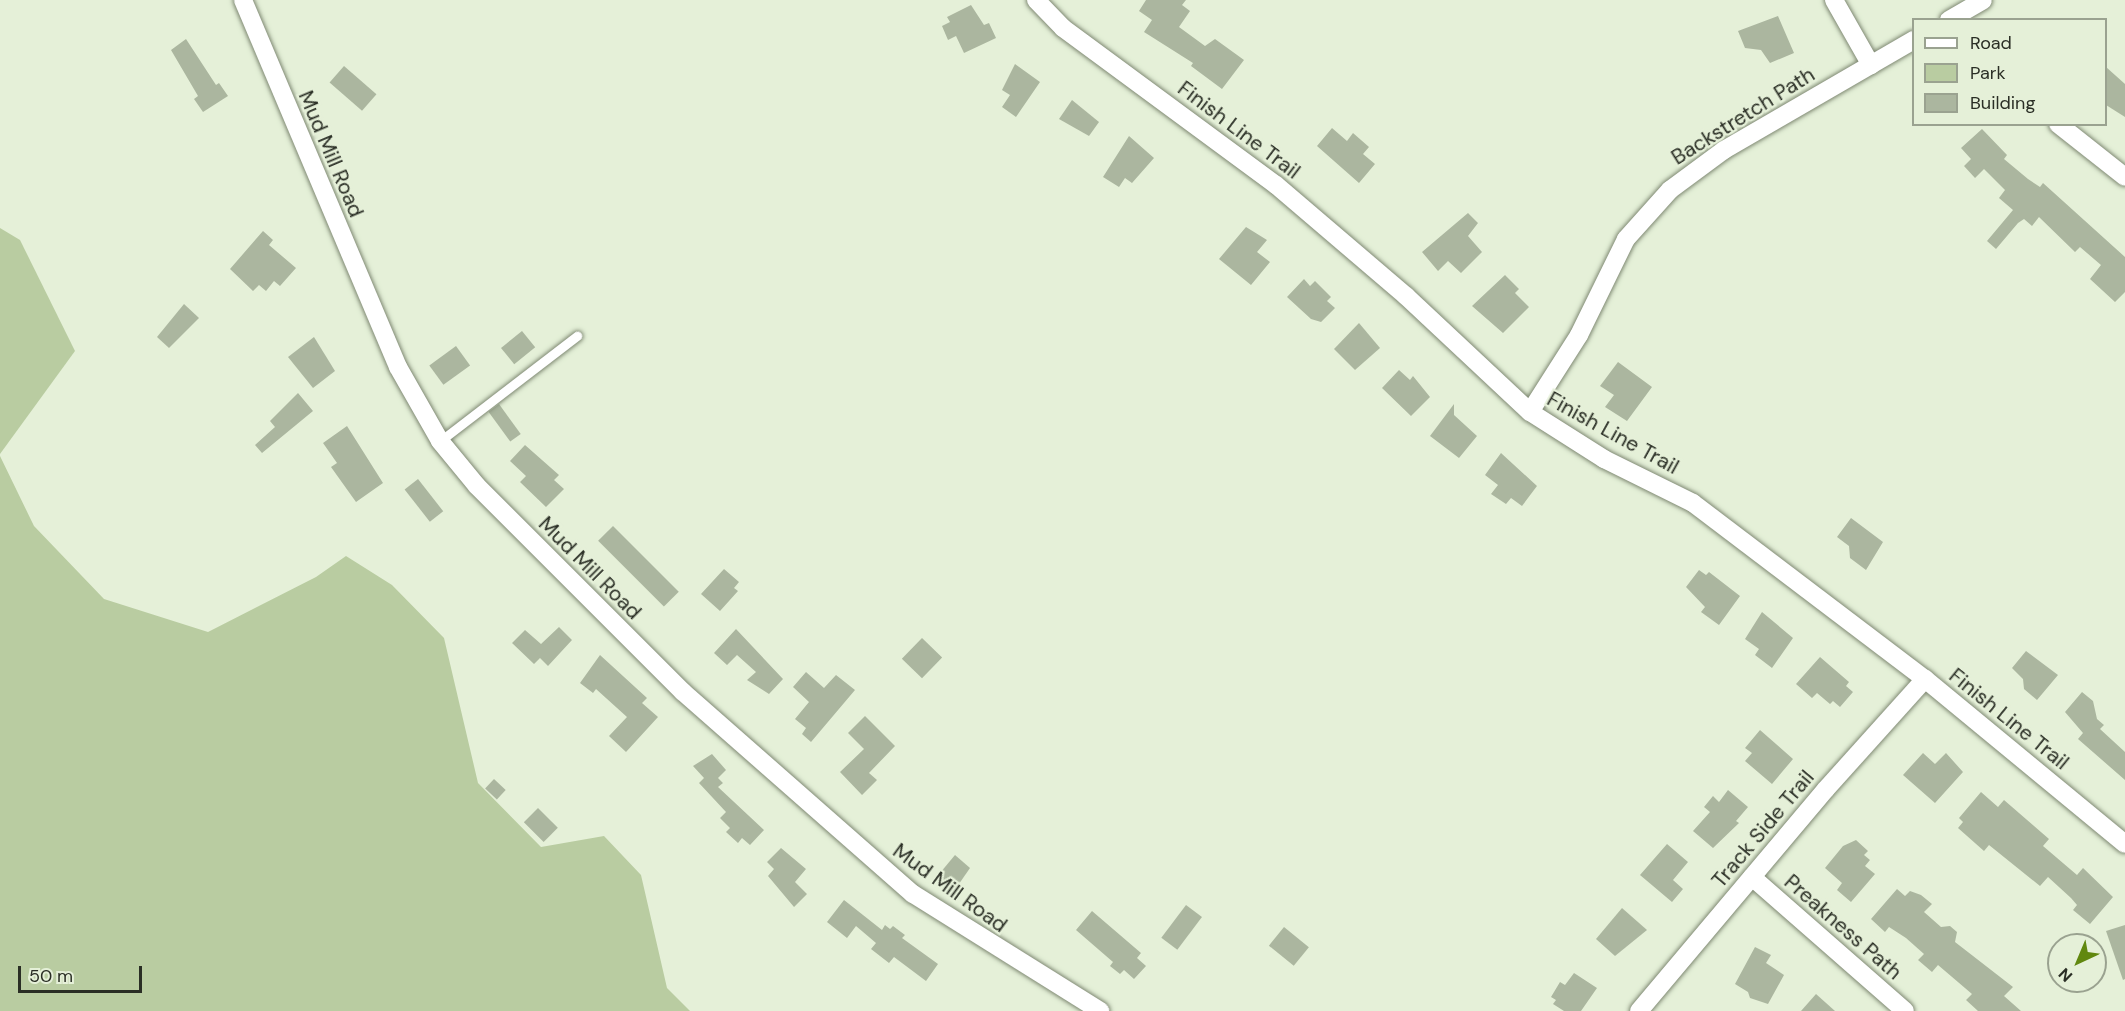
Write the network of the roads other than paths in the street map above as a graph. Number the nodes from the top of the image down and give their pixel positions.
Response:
1 (243, 0) edge
2 (1036, 0) edge
3 (1834, 0) edge
4 (1975, 9) edge
5 (1954, 18) edge
6 (1912, 41) edge
7 (1871, 64) junction
8 (2061, 126) edge
9 (2125, 177) edge
10 (577, 336) dead end
11 (1530, 412) junction
12 (441, 441) junction
13 (1925, 679) junction
14 (2125, 844) edge
15 (1752, 877) junction
16 (1100, 1011) edge
17 (1639, 1011) edge
18 (1905, 1011) edge

1 - 12 street, Mud Mill Road
2 - 11 street, Finish Line Trail
3 - 7 street
4 - 5 street
6 - 7 street, Backstretch Path
7 - 11 street, Backstretch Path
8 - 9 street
10 - 12 lane
11 - 13 street, Finish Line Trail
12 - 16 street, Mud Mill Road
13 - 14 street, Finish Line Trail
13 - 15 street, Track Side Trail
15 - 17 street, Track Side Trail
15 - 18 street, Preakness Path

